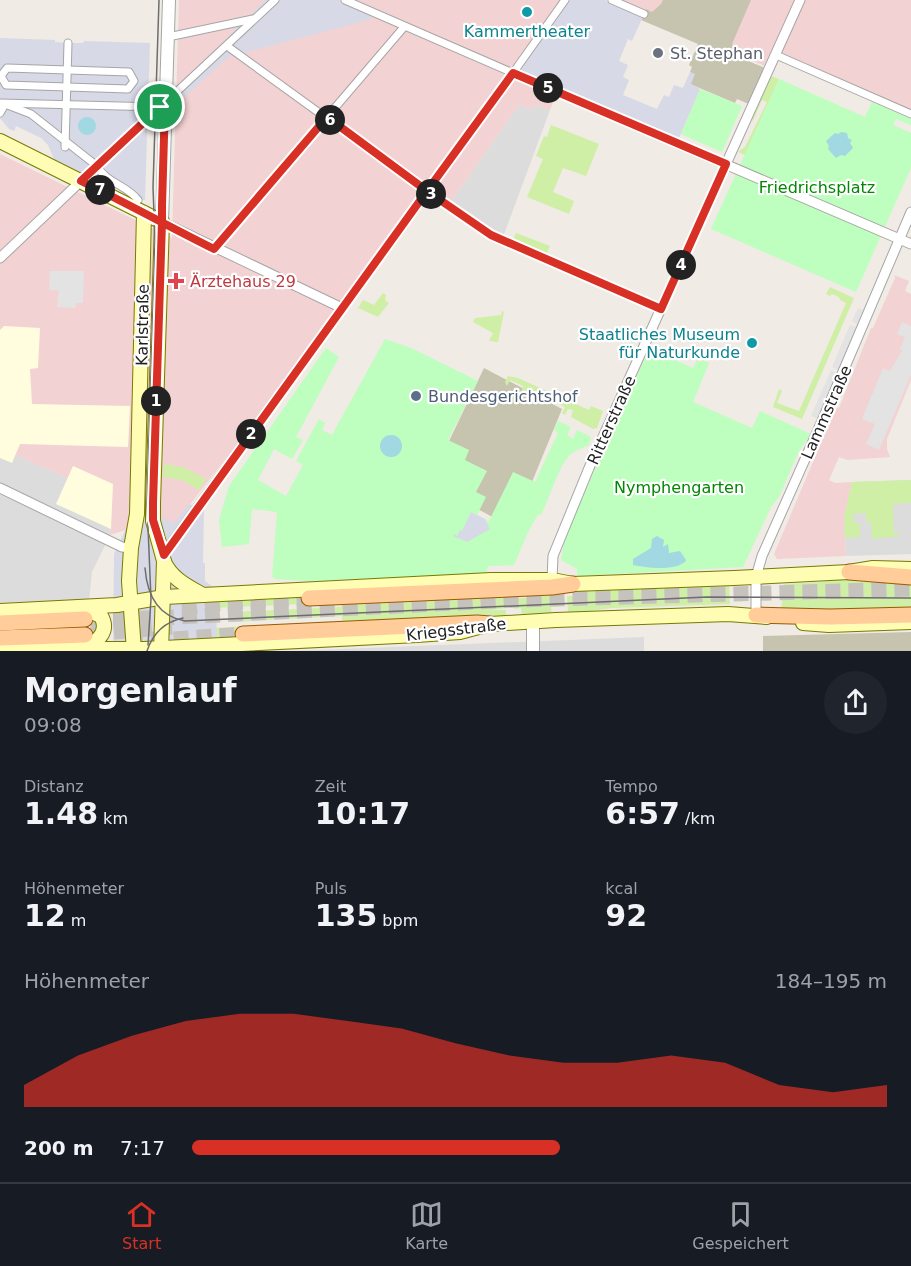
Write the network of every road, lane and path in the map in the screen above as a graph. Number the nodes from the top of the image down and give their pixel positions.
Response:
1 (169, 0) edge
2 (275, 0) edge
3 (345, 0) edge
4 (565, 0) edge
5 (612, 0) edge
6 (800, 0) edge
7 (644, 14) dead end
8 (255, 19) junction
9 (404, 27) junction
10 (168, 38) junction
11 (68, 43) dead end
12 (227, 46) junction
13 (776, 55) junction
14 (67, 70) junction
15 (513, 73) junction
16 (67, 88) junction
17 (3, 104) edge
18 (66, 105) junction
19 (163, 105) junction
20 (0, 113) edge
21 (911, 114) edge
22 (327, 117) junction
23 (0, 141) edge
24 (65, 144) junction
25 (726, 164) junction
26 (97, 166) junction
27 (81, 181) junction
28 (427, 191) junction
29 (141, 207) junction
30 (911, 212) edge
31 (162, 222) junction
32 (900, 240) junction
33 (911, 244) edge
34 (214, 249) junction
35 (0, 258) edge
36 (342, 308) junction
37 (661, 309) junction
38 (0, 488) edge
39 (131, 548) junction
40 (164, 558) junction
41 (911, 569) edge
42 (849, 572) junction
43 (756, 577) junction
44 (911, 577) edge
45 (552, 580) junction
46 (573, 584) junction
47 (203, 595) junction
48 (164, 597) junction
49 (309, 597) tunnel mouth
50 (131, 603) junction
51 (0, 611) edge
52 (756, 615) junction
53 (911, 615) edge
54 (533, 622) junction
55 (911, 622) edge
56 (0, 623) edge
57 (490, 624) junction
58 (84, 628) junction
59 (243, 634) tunnel mouth
60 (0, 638) edge
61 (0, 649) edge
62 (134, 650) edge
63 (161, 650) edge
64 (533, 651) edge

1 - 10 street, Karlstraße
2 - 8 street
3 - 9 street
4 - 15 street
5 - 7 street
6 - 13 street, Ritterstraße
8 - 10 street
8 - 12 street
9 - 15 street
9 - 22 street
10 - 19 street, Karlstraße
11 - 14 street
12 - 19 street
12 - 22 street
13 - 21 street
13 - 25 street, Ritterstraße
14 - 16 street
14 - 16 street
14 - 16 street
15 - 25 street
15 - 28 street
16 - 18 street
17 - 18 street
17 - 20 street
17 - 24 street
18 - 19 street
18 - 24 street
19 - 26 street
19 - 31 street, Karlstraße
22 - 28 street
22 - 34 street
23 - 27 main road
24 - 26 street
25 - 32 street
25 - 37 street, Ritterstraße
26 - 27 street
26 - 29 street
27 - 29 main road
27 - 35 street
28 - 36 street
28 - 37 street
29 - 31 main road
29 - 39 main road, Karlstraße
30 - 32 street, Lammstraße
31 - 34 street
31 - 40 main road, Karlstraße
32 - 33 street
32 - 43 street, Lammstraße
34 - 36 street
36 - 40 street
37 - 45 street, Ritterstraße
38 - 39 street
39 - 50 main road, Karlstraße
40 - 47 main road
40 - 48 main road, Karlstraße
41 - 42 main road, Kriegsstraße
42 - 43 main road, Kriegsstraße
42 - 44 main road
43 - 46 main road, Kriegsstraße
43 - 52 street, Lammstraße
45 - 46 main road, Kriegsstraße
45 - 47 main road, Kriegsstraße
46 - 49 main road
47 - 48 main road, Kriegsstraße
48 - 50 main road, Kriegsstraße
48 - 63 main road, Karlstraße
50 - 58 main road, Kriegsstraße
50 - 62 main road, Karlstraße
51 - 58 main road, Kriegsstraße
52 - 53 main road
52 - 54 main road, Kriegsstraße
52 - 55 main road, Kriegsstraße
54 - 57 main road, Kriegsstraße
54 - 64 street
56 - 58 main road
57 - 59 main road
57 - 63 main road, Kriegsstraße
58 - 60 main road
58 - 61 main road, Kriegsstraße
58 - 62 main road, Kriegsstraße
62 - 63 main road, Kriegsstraße

